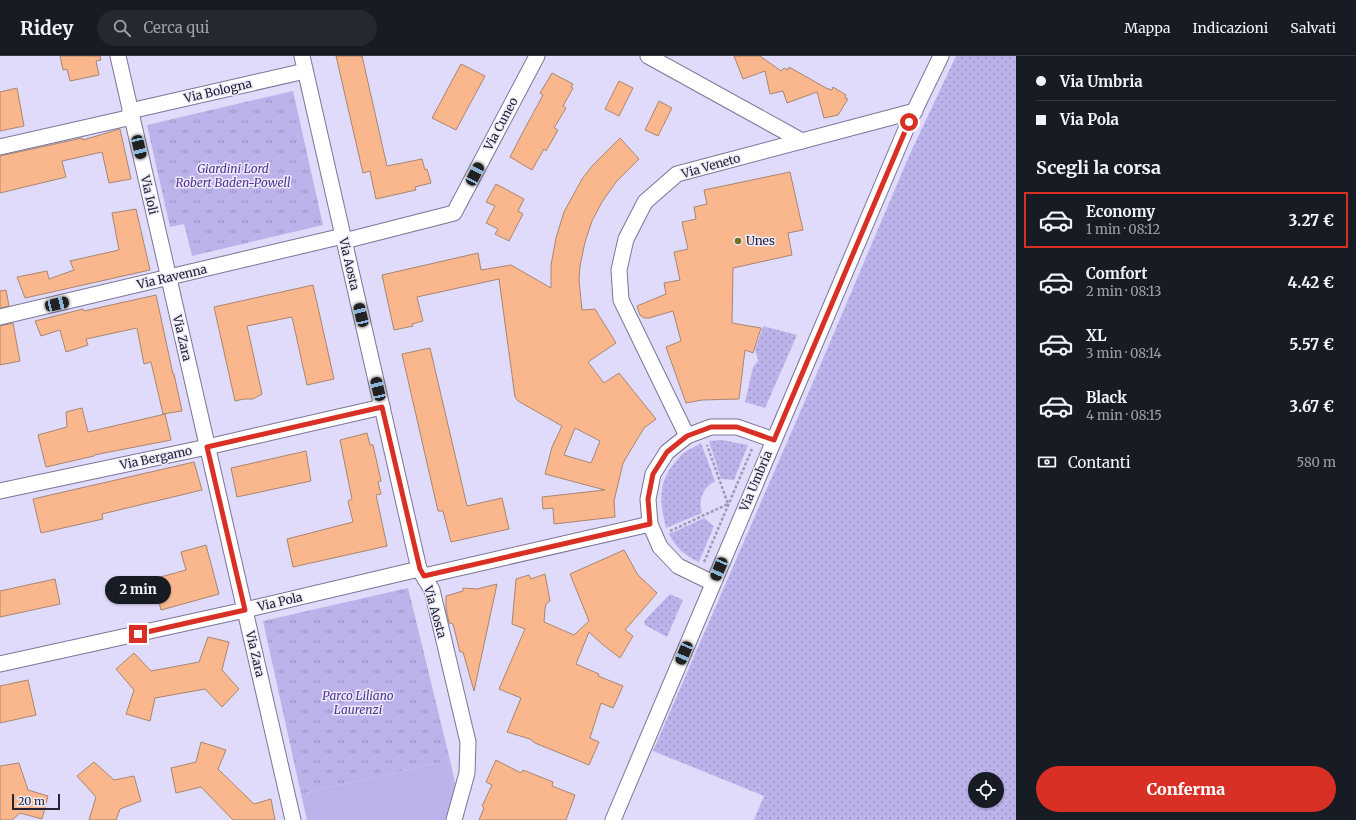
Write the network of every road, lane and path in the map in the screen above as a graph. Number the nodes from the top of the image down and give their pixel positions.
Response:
1 (118, 56) edge
2 (537, 56) edge
3 (648, 56) edge
4 (941, 56) edge
5 (304, 63) edge
6 (915, 111) junction
7 (131, 114) junction
8 (802, 141) junction
9 (0, 147) edge
10 (454, 213) joint
11 (344, 239) junction
12 (168, 278) junction
13 (0, 317) edge
14 (382, 407) junction
15 (687, 436) junction
16 (774, 440) junction
17 (705, 442) dead end
18 (753, 446) dead end
19 (207, 447) junction
20 (0, 491) edge
21 (728, 504) junction
22 (650, 524) junction
23 (668, 532) dead end
24 (703, 563) dead end
25 (422, 573) junction
26 (713, 583) junction
27 (245, 610) junction
28 (0, 664) edge
29 (293, 820) edge
30 (454, 820) edge
31 (613, 820) edge

1 - 7 street, Via Ioli
2 - 10 street, Via Cuneo
3 - 8 street
4 - 6 street, Via Umbria
5 - 7 street, Via Bologna
5 - 11 street, Via Aosta
6 - 8 street, Via Veneto
6 - 16 street, Via Umbria
7 - 9 street, Via Bologna
7 - 12 street, Via Ioli
8 - 15 street, Via Veneto
10 - 11 street, Via Ravenna
11 - 12 street, Via Ravenna
11 - 14 street, Via Aosta
12 - 13 street, Via Ravenna
12 - 19 street, Via Zara
14 - 19 street, Via Bergamo
14 - 25 street, Via Aosta
15 - 16 street
15 - 22 street
16 - 26 street, Via Umbria
17 - 21 path
18 - 21 path
19 - 20 street, Via Bergamo
19 - 27 street, Via Zara
21 - 23 path
21 - 24 path
22 - 25 street, Via Pola
22 - 26 street
25 - 27 street, Via Pola
25 - 30 street, Via Aosta
26 - 31 street, Via Umbria
27 - 28 street, Via Pola
27 - 29 street, Via Zara

